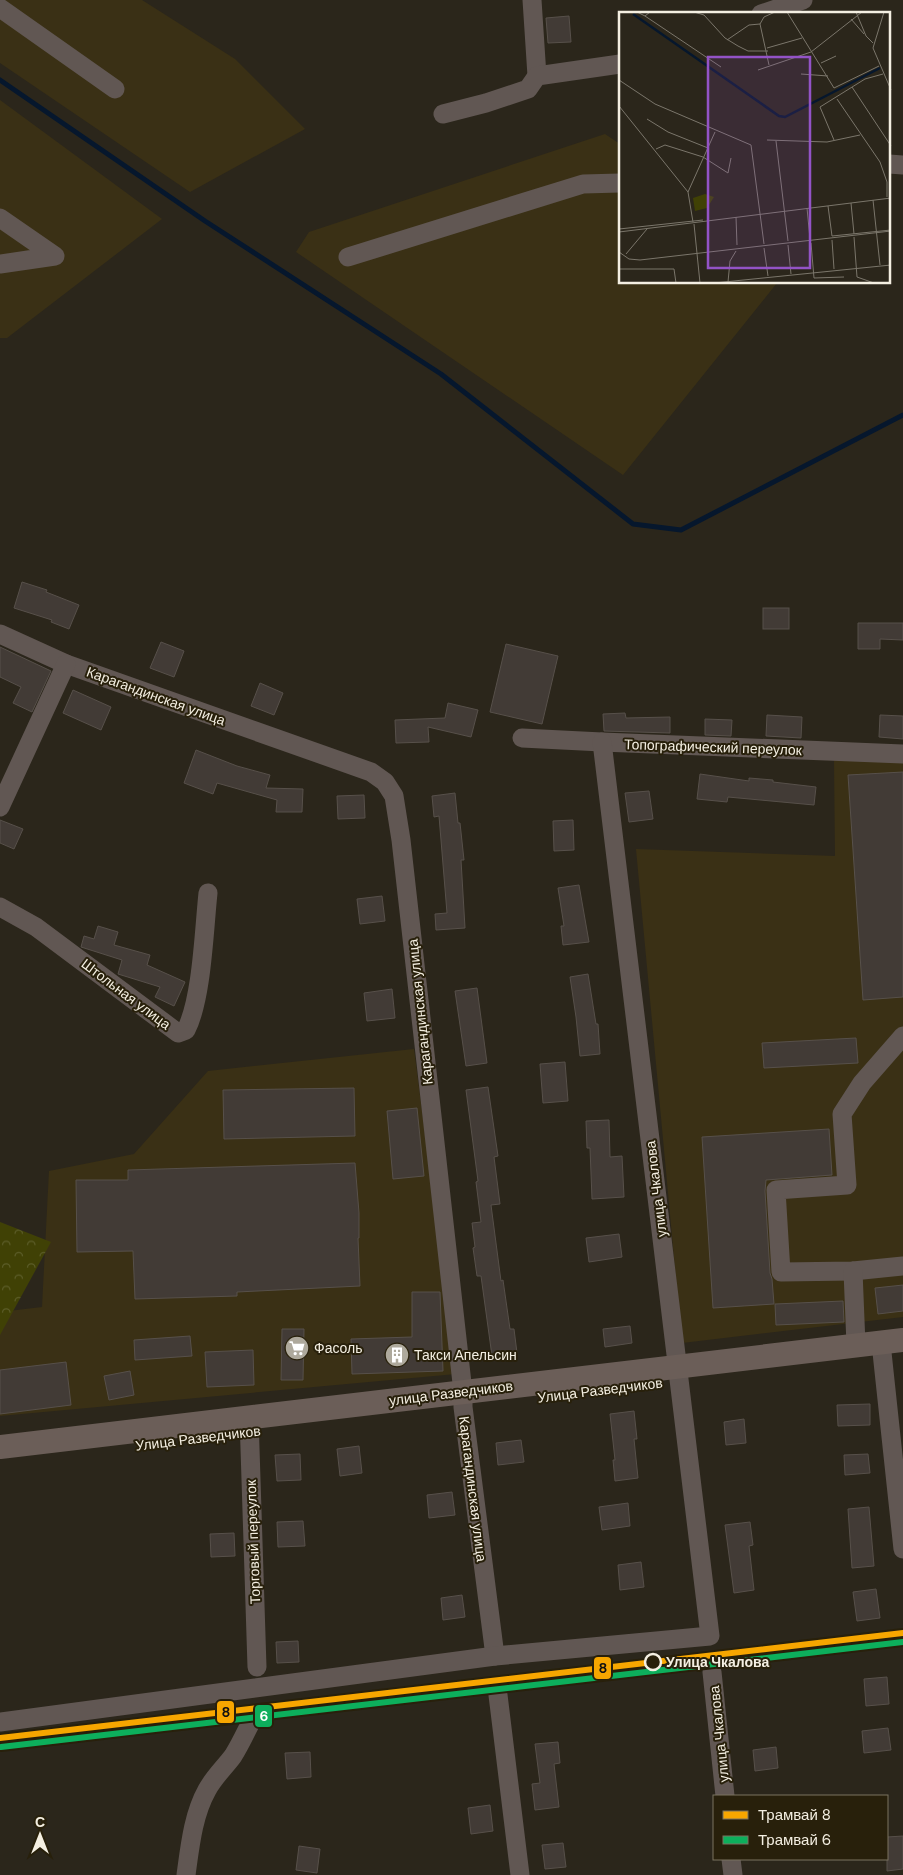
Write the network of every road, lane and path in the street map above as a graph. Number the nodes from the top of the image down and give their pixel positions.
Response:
1 (532, 0) edge
2 (803, 0) edge
3 (0, 8) edge
4 (767, 12) edge
5 (619, 64) edge
6 (538, 76) junction
7 (115, 89) dead end
8 (443, 114) dead end
9 (890, 164) edge
10 (903, 165) edge
11 (619, 184) edge
12 (0, 218) edge
13 (348, 257) dead end
14 (0, 264) edge
15 (0, 634) edge
16 (66, 664) junction
17 (522, 738) dead end
18 (602, 742) junction
19 (903, 754) edge
20 (0, 807) edge
21 (208, 893) dead end
22 (0, 906) edge
23 (903, 1036) edge
24 (903, 1266) edge
25 (853, 1271) junction
26 (856, 1346) junction
27 (892, 1349) edge
28 (678, 1373) junction
29 (463, 1400) junction
30 (250, 1425) junction
31 (0, 1447) edge
32 (0, 1462) edge
33 (903, 1549) edge
34 (495, 1656) junction
35 (257, 1667) dead end
36 (712, 1672) dead end
37 (498, 1695) dead end
38 (0, 1722) edge
39 (251, 1722) dead end
40 (725, 1795) edge
41 (731, 1860) edge
42 (186, 1875) edge
43 (520, 1875) edge
44 (733, 1875) edge

1 - 6 street
2 - 4 street
3 - 7 street
5 - 6 street
6 - 8 street
9 - 10 street
11 - 13 street
12 - 14 street
15 - 16 street, Карагандинская улица
16 - 20 street
16 - 29 street, Карагандинская улица
17 - 18 street, Топографический переулок
18 - 19 street, Топографический переулок
18 - 28 street, улица Чкалова
21 - 22 street, Штольная улица
23 - 25 street
24 - 25 street
25 - 26 street
26 - 27 main road, улица Разведчиков
26 - 28 main road, улица Разведчиков
27 - 28 main road, Улица Разведчиков
27 - 33 street
28 - 29 main road, улица Разведчиков
28 - 34 street, улица Чкалова
29 - 30 main road, улица Разведчиков
29 - 34 street, Карагандинская улица
30 - 31 main road, улица Разведчиков
30 - 32 main road, Улица Разведчиков
30 - 35 street, Торговый переулок
34 - 38 street
36 - 40 street, улица Чкалова
37 - 43 street
39 - 42 street
41 - 44 street

